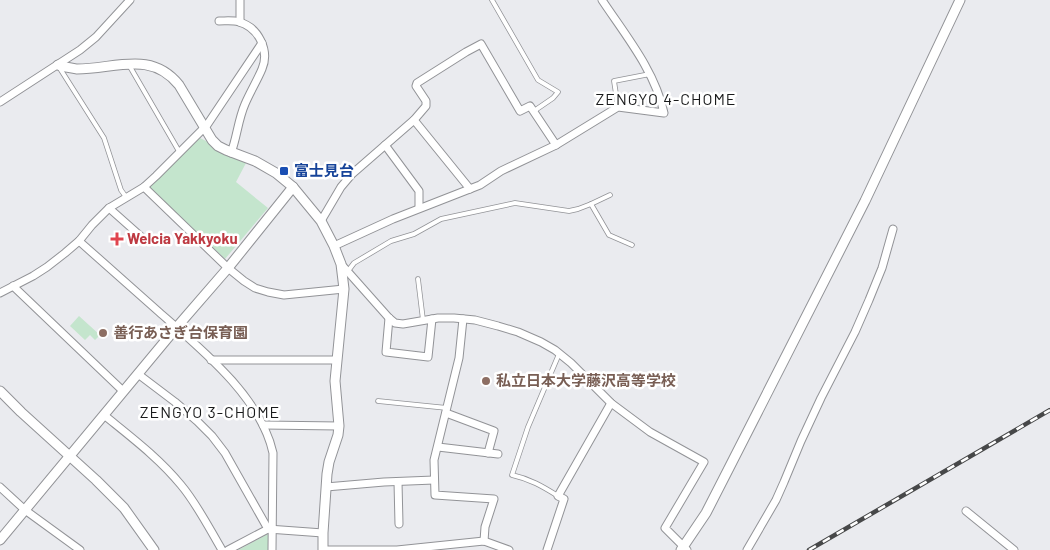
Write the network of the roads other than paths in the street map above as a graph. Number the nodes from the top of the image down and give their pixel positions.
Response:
1 (130, 0) edge
2 (240, 0) edge
3 (492, 0) edge
4 (602, 0) edge
5 (960, 0) edge
6 (219, 21) dead end
7 (240, 22) junction
8 (262, 43) junction
9 (129, 65) junction
10 (58, 66) junction
11 (650, 74) junction
12 (0, 102) edge
13 (618, 107) junction
14 (534, 111) junction
15 (414, 120) junction
16 (204, 128) junction
17 (385, 145) junction
18 (556, 145) junction
19 (180, 153) junction
20 (231, 153) junction
21 (144, 187) junction
22 (293, 187) junction
23 (470, 189) junction
24 (610, 195) dead end
25 (126, 197) junction
26 (591, 204) junction
27 (109, 208) junction
28 (419, 208) junction
29 (321, 221) junction
30 (893, 229) dead end
31 (79, 240) junction
32 (145, 240) dead end
33 (632, 245) dead end
34 (334, 246) junction
35 (341, 264) junction
36 (228, 268) junction
37 (348, 271) junction
38 (418, 279) dead end
39 (13, 286) junction
40 (344, 289) junction
41 (0, 292) edge
42 (389, 318) junction
43 (432, 318) junction
44 (463, 319) junction
45 (423, 320) junction
46 (176, 328) junction
47 (559, 354) junction
48 (210, 360) junction
49 (336, 360) junction
50 (138, 374) junction
51 (0, 391) edge
52 (123, 391) junction
53 (378, 401) dead end
54 (611, 402) junction
55 (446, 410) junction
56 (104, 415) junction
57 (263, 425) junction
58 (339, 426) junction
59 (438, 447) junction
60 (488, 453) junction
61 (498, 454) dead end
62 (70, 457) junction
63 (434, 480) junction
64 (398, 482) junction
65 (0, 487) edge
66 (326, 487) junction
67 (558, 496) junction
68 (25, 510) junction
69 (966, 511) dead end
70 (399, 524) dead end
71 (270, 529) junction
72 (323, 533) junction
73 (0, 540) edge
74 (484, 541) junction
75 (684, 549) edge
76 (80, 550) edge
77 (154, 550) edge
78 (222, 550) edge
79 (228, 550) edge
80 (272, 550) edge
81 (323, 550) edge
82 (508, 550) edge
83 (547, 550) edge
84 (747, 550) edge
85 (1014, 550) edge

1 - 10 street
2 - 7 street
3 - 14 lane
4 - 11 street
5 - 75 street
6 - 7 street
7 - 8 street
8 - 16 street
8 - 20 street
9 - 10 street
9 - 16 street
9 - 19 lane
10 - 12 street
10 - 25 lane
11 - 13 lane
11 - 13 street
13 - 18 street
14 - 15 street
14 - 18 street
15 - 17 street
15 - 23 street
16 - 19 street
16 - 20 street
17 - 28 street
17 - 29 street
18 - 23 street
19 - 21 street
20 - 22 street
21 - 25 street
21 - 36 street
22 - 29 street
22 - 36 street
23 - 28 street
24 - 26 lane
25 - 27 street
26 - 33 lane
26 - 37 lane
27 - 31 street
27 - 32 street
28 - 34 street
29 - 34 street
30 - 84 street
31 - 39 street
31 - 46 street
34 - 35 street
35 - 37 street
35 - 40 street
36 - 40 street
36 - 46 street
37 - 42 street
38 - 45 lane
39 - 41 street
39 - 52 street
40 - 49 street
42 - 43 street
42 - 45 street
43 - 44 street
43 - 45 street
44 - 47 street
44 - 55 street
46 - 48 street
46 - 50 street
47 - 54 street
47 - 67 lane
48 - 49 street
48 - 57 street
49 - 58 street
50 - 52 street
50 - 71 street
51 - 62 street
52 - 56 street
53 - 55 lane
54 - 67 street
54 - 75 street
55 - 59 street
55 - 60 street
56 - 62 street
56 - 78 street
57 - 58 street
57 - 71 street
58 - 66 street
59 - 60 street
59 - 63 street
60 - 61 street
62 - 68 street
62 - 77 street
63 - 64 street
63 - 74 street
64 - 66 street
64 - 70 street
65 - 68 street
66 - 72 street
67 - 83 street
68 - 73 street
68 - 76 street
69 - 85 street
71 - 72 street
71 - 79 street
71 - 80 street
72 - 81 street
74 - 81 street
74 - 82 street

